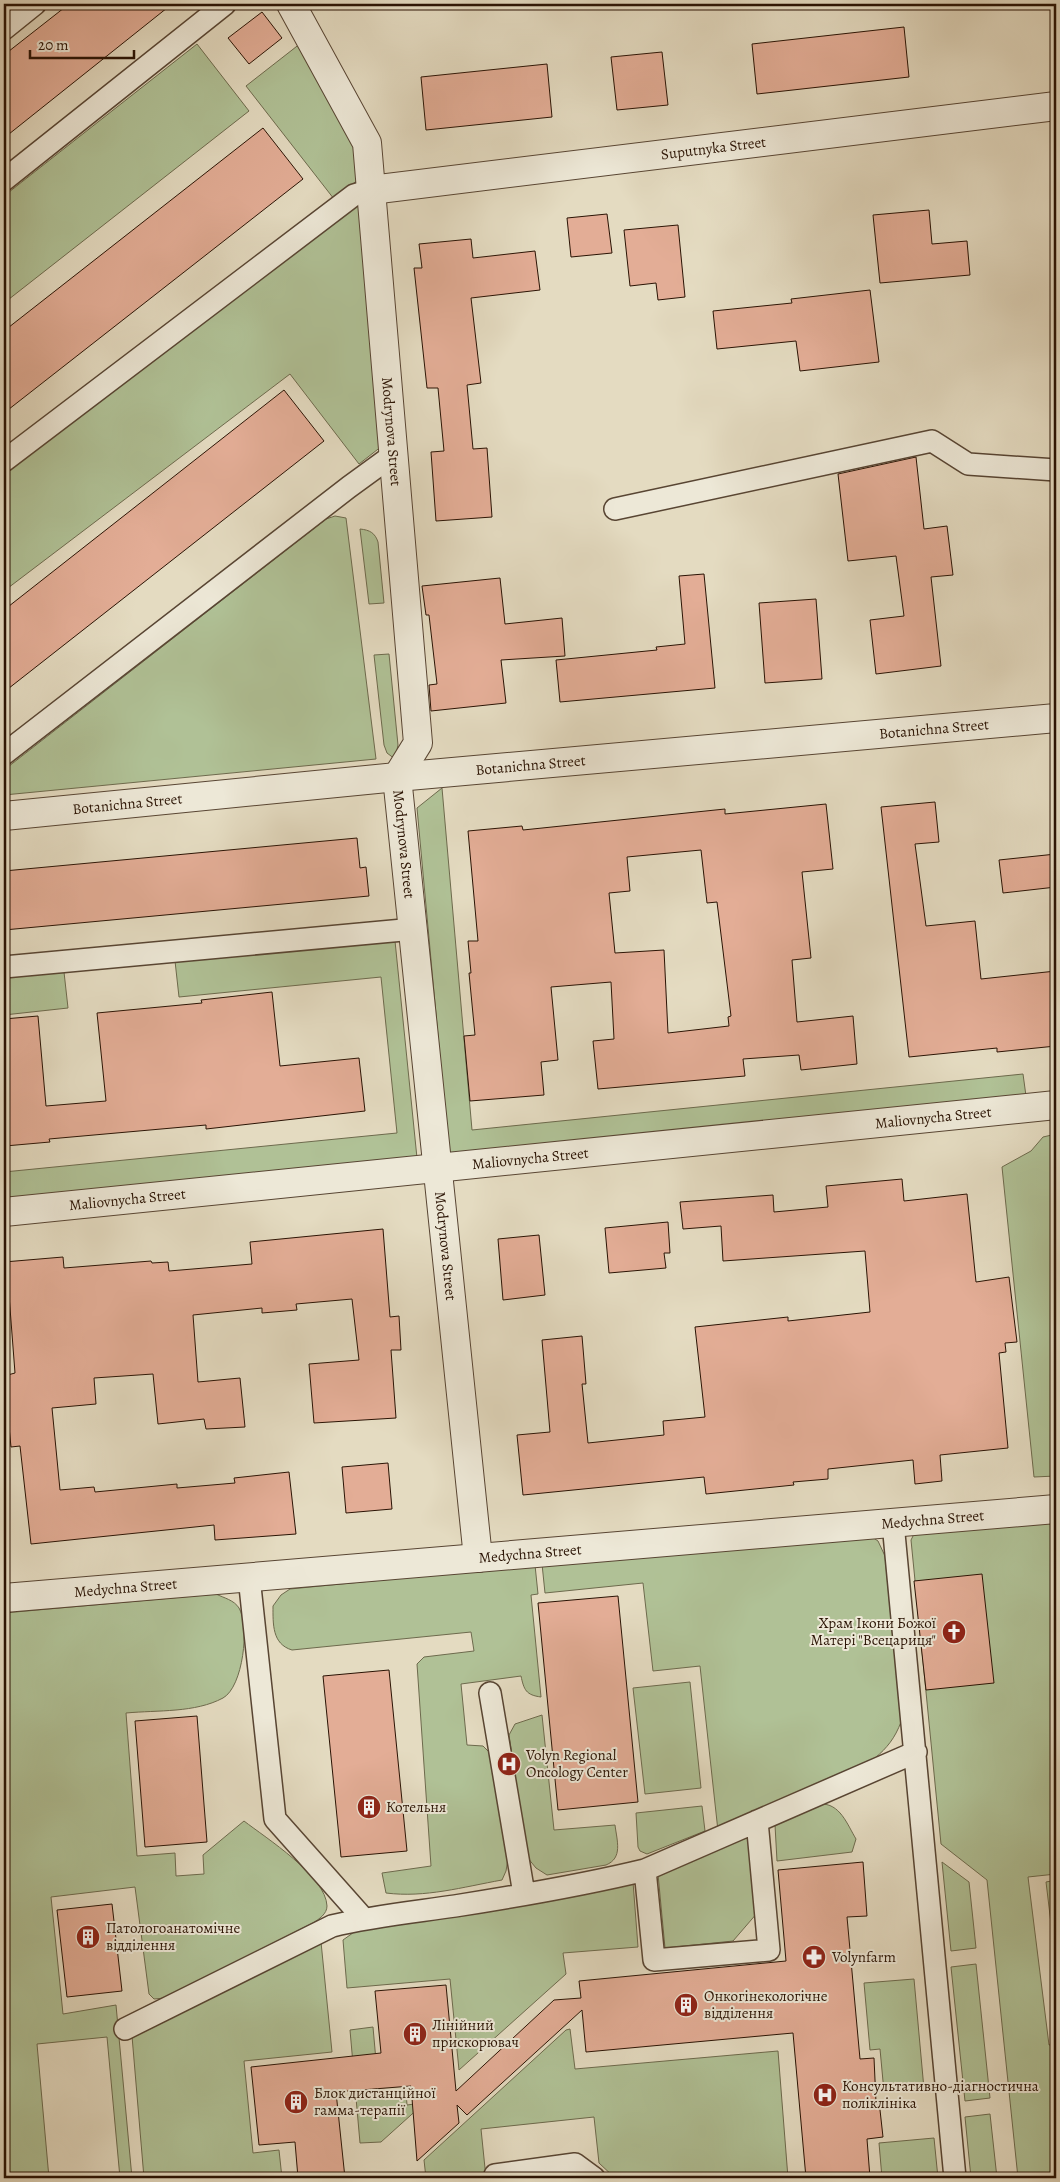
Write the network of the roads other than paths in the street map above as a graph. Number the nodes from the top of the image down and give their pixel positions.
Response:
1 (35, 4) edge
2 (225, 4) edge
3 (291, 4) edge
4 (4, 29) edge
5 (1056, 106) edge
6 (4, 180) edge
7 (371, 190) junction
8 (394, 456) junction
9 (4, 461) edge
10 (1056, 470) edge
11 (615, 509) dead end
12 (1056, 718) edge
13 (4, 754) edge
14 (397, 777) junction
15 (4, 816) edge
16 (414, 929) junction
17 (4, 967) edge
18 (1056, 1105) edge
19 (438, 1168) junction
20 (4, 1212) edge
21 (1056, 1509) edge
22 (893, 1523) junction
23 (478, 1558) junction
24 (249, 1577) junction
25 (4, 1598) edge
26 (490, 1693) dead end
27 (916, 1752) junction
28 (758, 1821) junction
29 (645, 1870) junction
30 (524, 1894) junction
31 (363, 1918) junction
32 (125, 2029) dead end
33 (495, 2175) dead end
34 (594, 2178) edge
35 (955, 2178) edge

1 - 4 lane
2 - 6 lane
3 - 7 street, Modrynova Street
5 - 7 street, Suputnyka Street
7 - 8 street, Modrynova Street
7 - 9 lane
8 - 13 lane
8 - 14 street, Modrynova Street
10 - 11 lane
12 - 14 street, Botanichna Street
14 - 15 street, Botanichna Street
14 - 16 street, Modrynova Street
16 - 17 lane
16 - 19 street, Modrynova Street
18 - 19 street, Maliovnycha Street
19 - 20 street, Maliovnycha Street
19 - 23 street, Modrynova Street
21 - 22 street, Medychna Street
22 - 23 street, Medychna Street
22 - 27 lane
23 - 24 street, Medychna Street
24 - 25 street, Medychna Street
24 - 31 lane
26 - 30 lane
27 - 28 lane
27 - 35 lane
28 - 29 lane
28 - 29 lane
29 - 30 lane
30 - 31 lane
31 - 32 lane
33 - 34 lane

